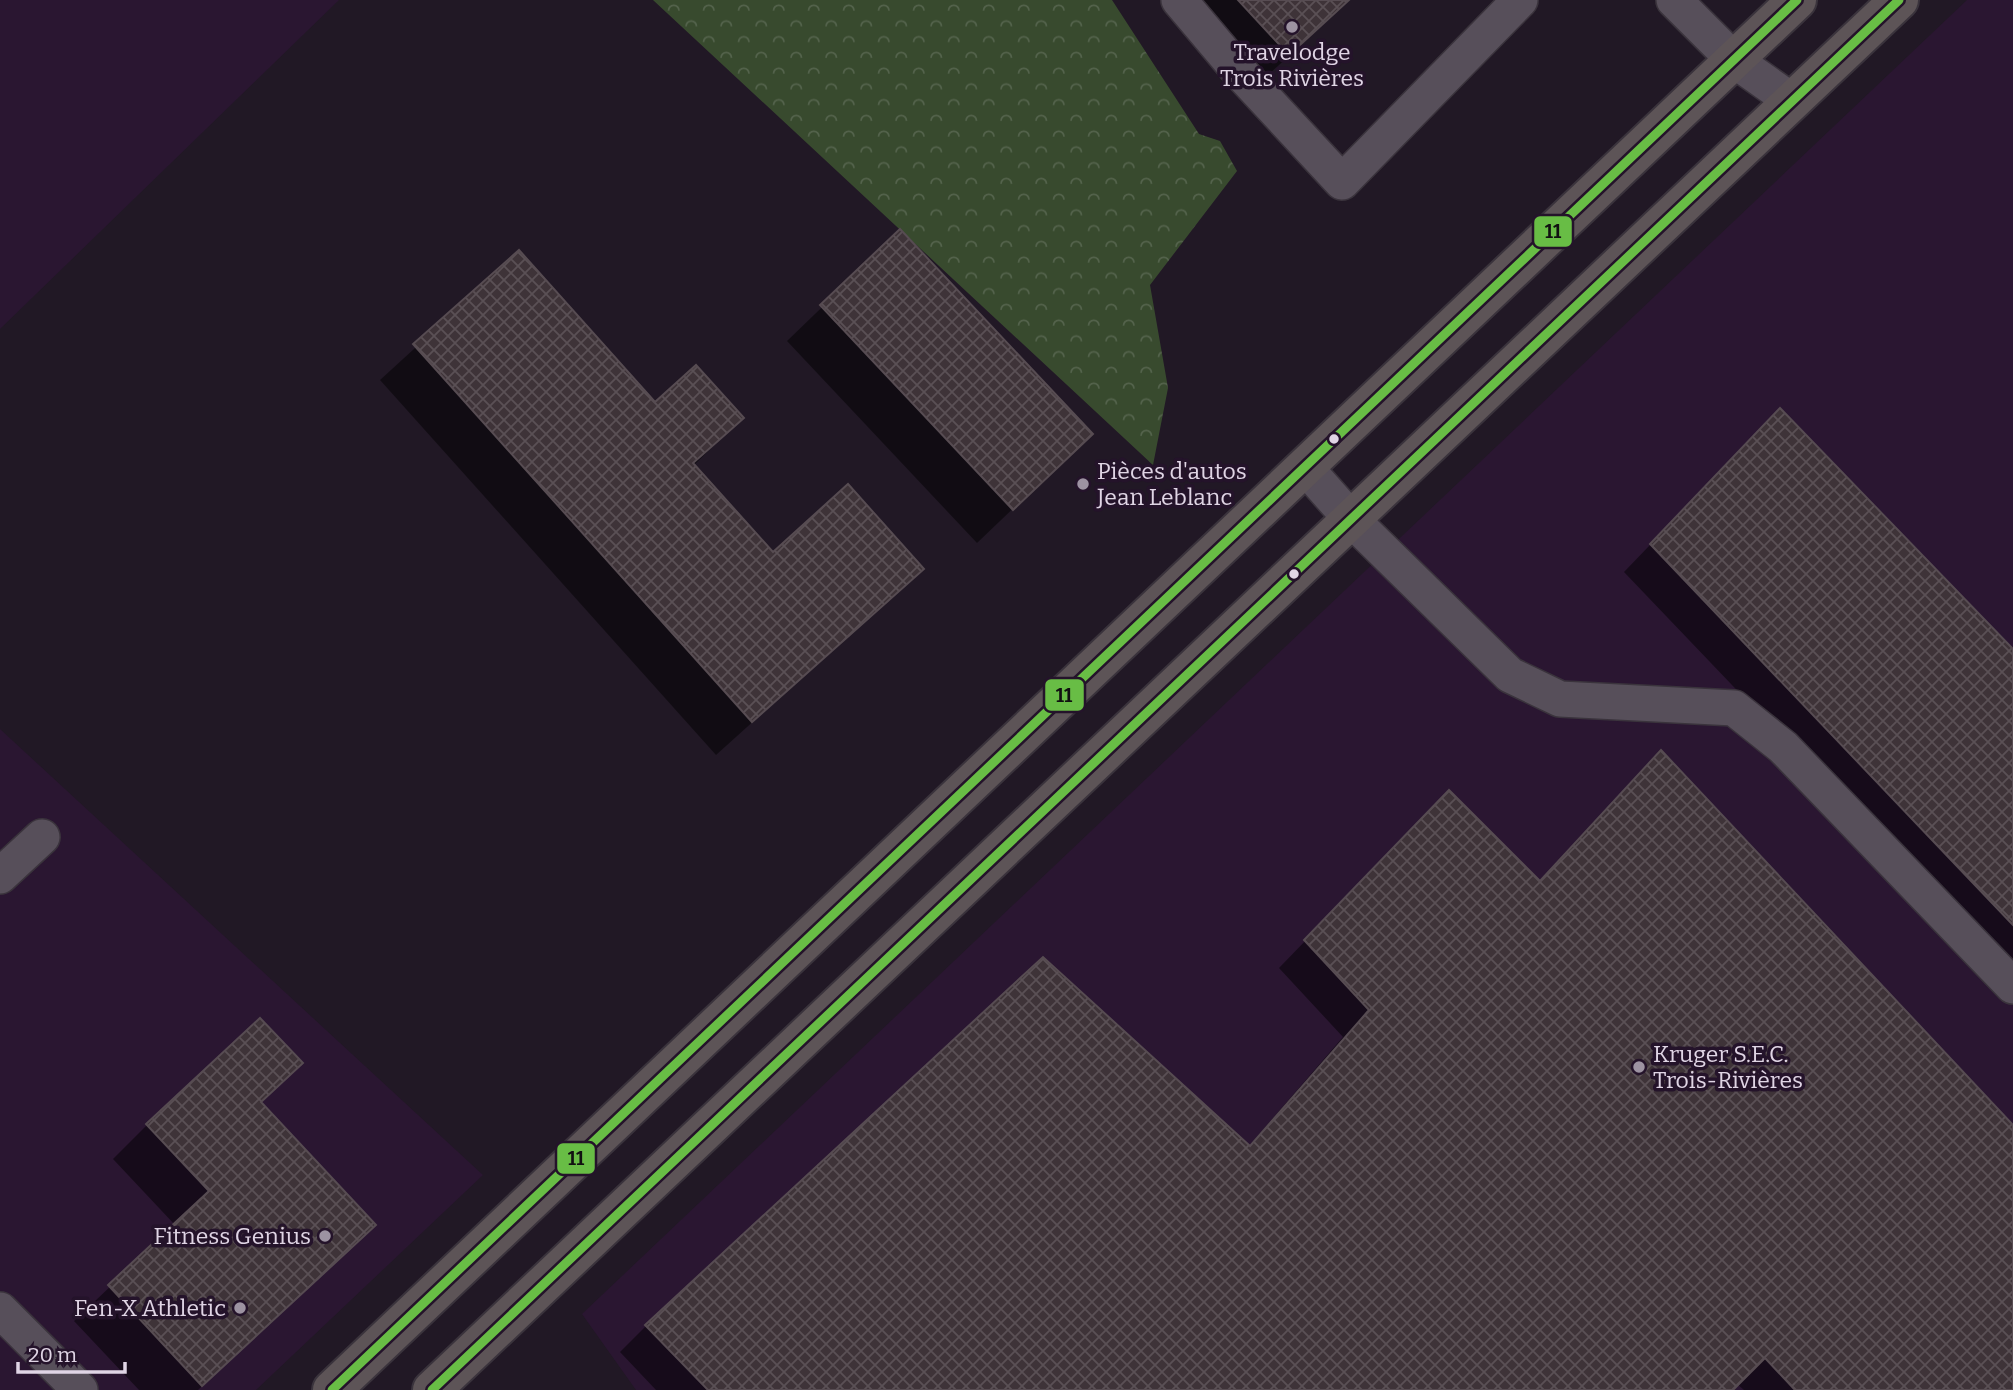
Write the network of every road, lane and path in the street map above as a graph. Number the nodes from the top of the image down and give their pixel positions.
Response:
1 (1179, 0) edge
2 (1520, 0) edge
3 (1674, 0) edge
4 (1797, 0) edge
5 (1899, 0) edge
6 (1734, 60) junction
7 (1792, 102) junction
8 (1305, 467) junction
9 (1351, 519) junction
10 (42, 837) dead end
11 (0, 876) edge
12 (2013, 986) edge
13 (0, 1310) edge
14 (80, 1390) edge
15 (332, 1390) edge
16 (432, 1390) edge

1 - 2 street
3 - 6 street
4 - 6 main road
5 - 7 main road
6 - 7 street
6 - 8 main road
7 - 9 main road
8 - 9 street
8 - 15 main road
9 - 12 street
9 - 16 main road
10 - 11 street
13 - 14 street

